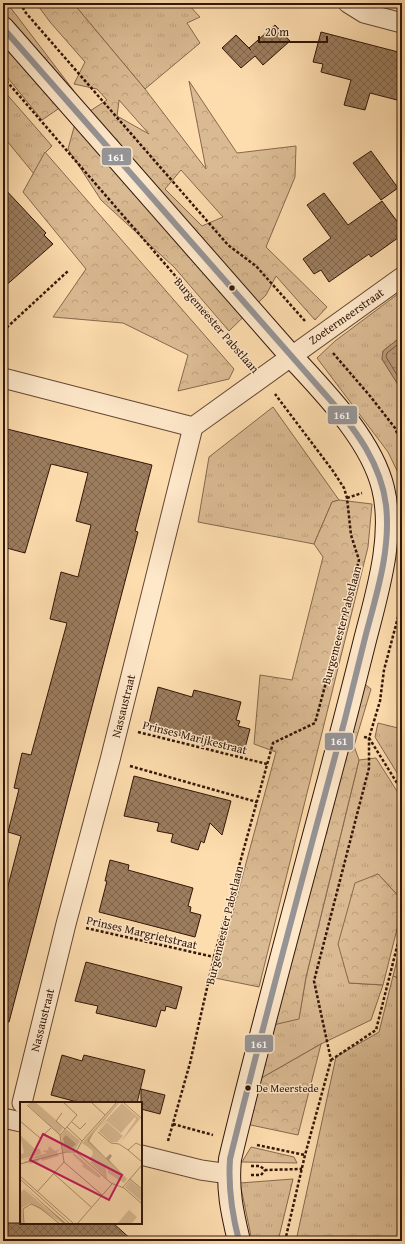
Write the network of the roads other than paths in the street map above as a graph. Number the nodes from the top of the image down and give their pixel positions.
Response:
1 (348, 3) edge
2 (402, 23) edge
3 (3, 28) edge
4 (402, 277) edge
5 (291, 356) junction
6 (3, 378) edge
7 (192, 427) junction
8 (395, 516) edge
9 (22, 1102) edge
10 (142, 1155) edge
11 (229, 1174) junction
12 (239, 1241) edge

1 - 2 street
3 - 5 street
4 - 5 street, Zoetermeerstraat
5 - 7 street
5 - 8 street
6 - 7 street
7 - 9 street, Nassaustraat
8 - 11 street
10 - 11 street
11 - 12 street

